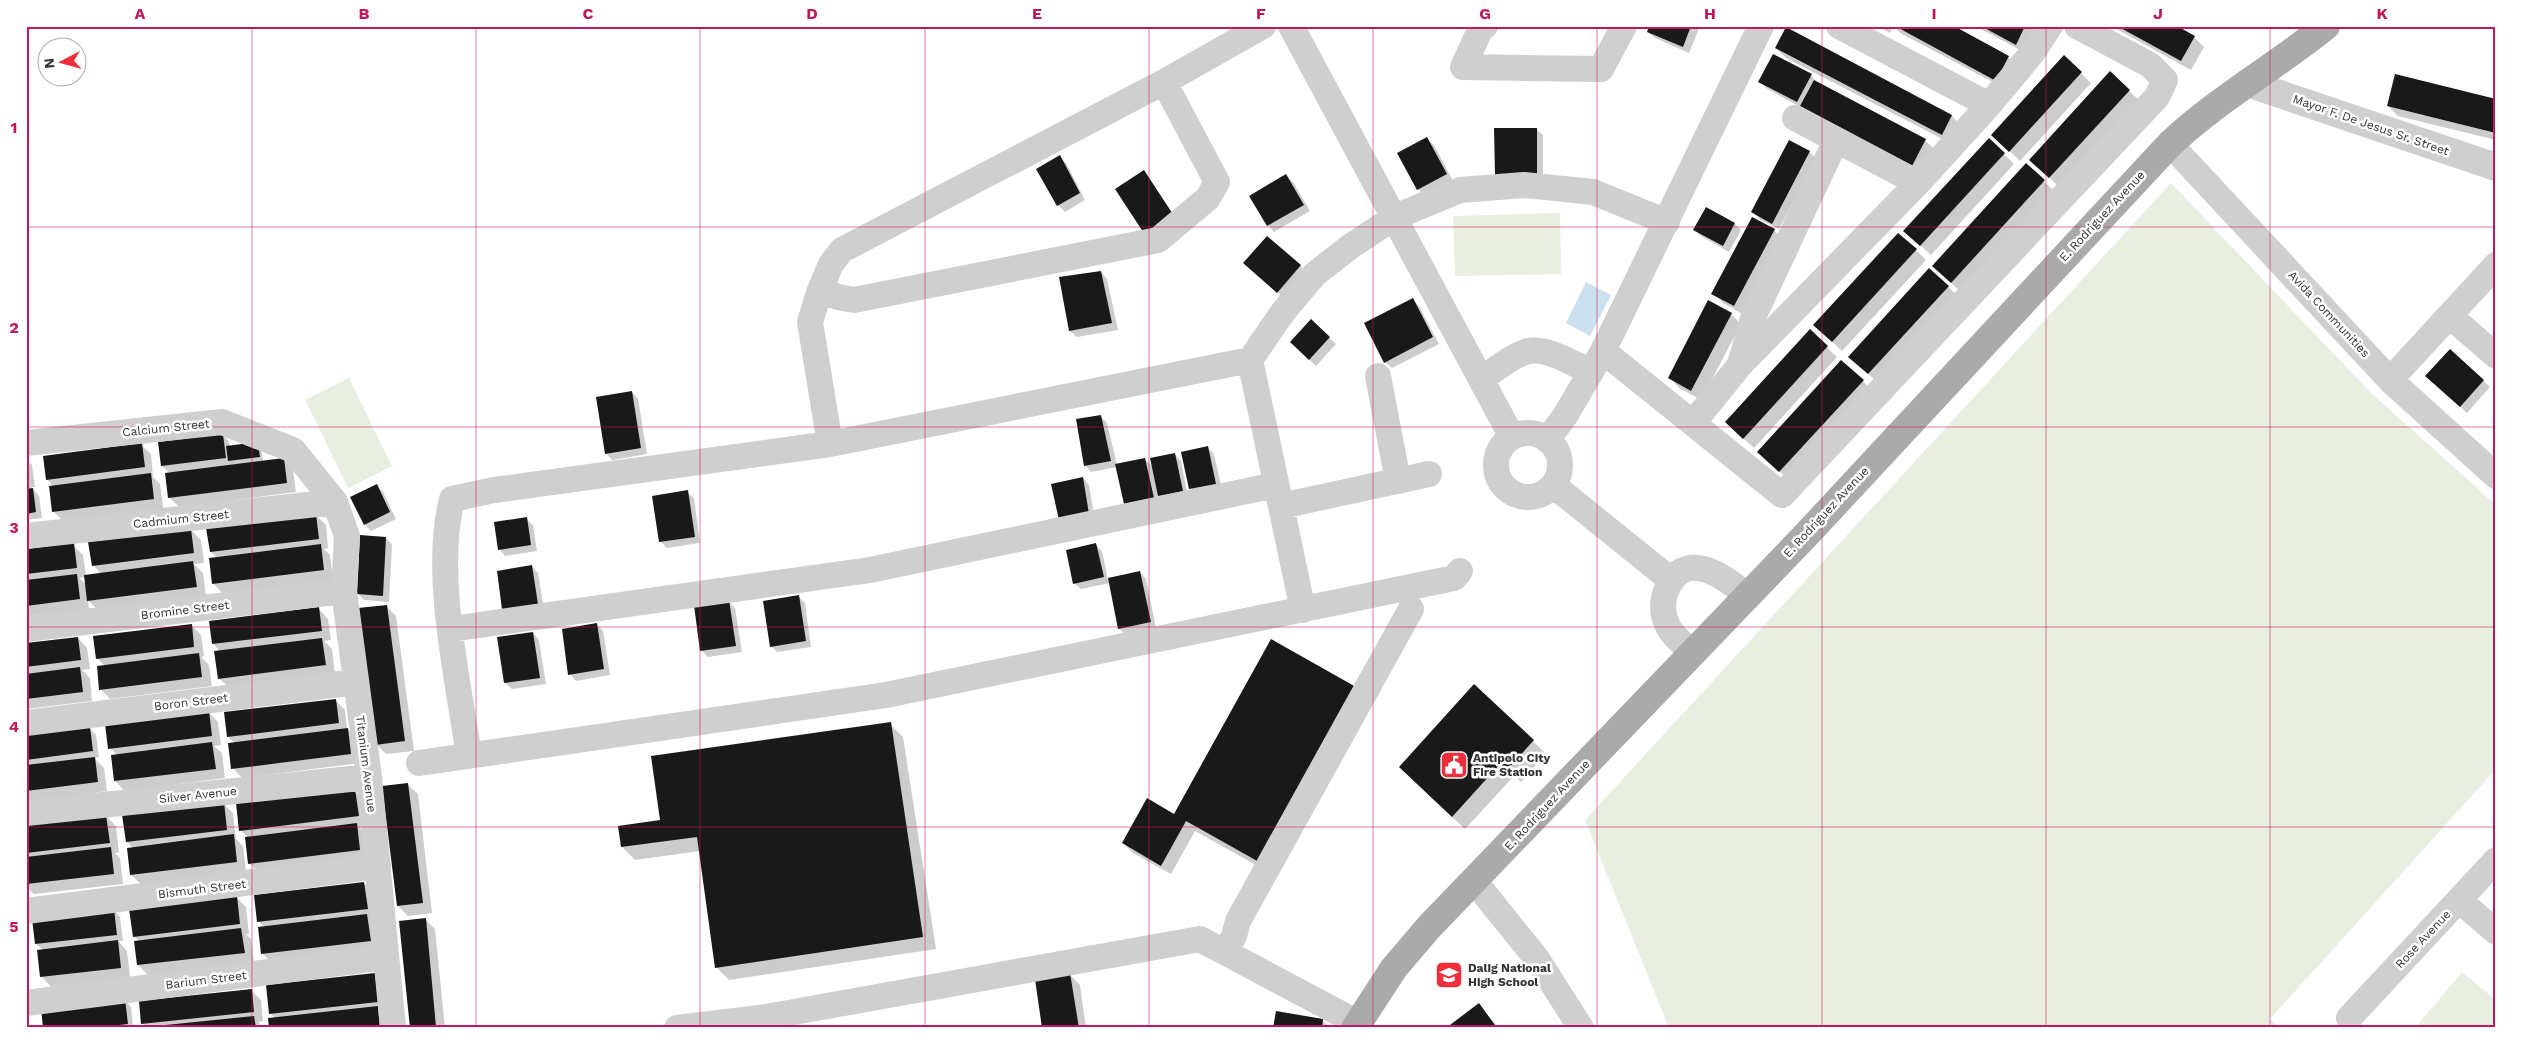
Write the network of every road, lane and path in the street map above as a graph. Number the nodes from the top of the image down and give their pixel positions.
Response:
1 (1264, 26) edge
2 (1291, 26) edge
3 (1485, 26) edge
4 (1761, 26) edge
5 (1839, 26) edge
6 (2050, 26) edge
7 (2077, 26) edge
8 (2326, 26) edge
9 (1616, 29) edge
10 (1164, 82) junction
11 (2248, 83) junction
12 (1989, 105) junction
13 (1795, 118) dead end
14 (1836, 140) junction
15 (2170, 144) junction
16 (2496, 167) edge
17 (1918, 183) junction
18 (1395, 217) junction
19 (1666, 222) junction
20 (2496, 265) edge
21 (820, 290) junction
22 (2450, 316) junction
23 (2496, 356) edge
24 (1250, 360) junction
25 (1597, 361) junction
26 (1740, 365) junction
27 (1378, 376) dead end
28 (1481, 379) junction
29 (2390, 380) junction
30 (1693, 423) junction
31 (1512, 437) junction
32 (1548, 440) junction
33 (26, 443) edge
34 (830, 444) junction
35 (1429, 474) dead end
36 (2496, 476) edge
37 (1398, 481) junction
38 (1553, 485) junction
39 (1279, 495) junction
40 (335, 502) junction
41 (26, 536) edge
42 (1460, 571) dead end
43 (1670, 580) junction
44 (344, 591) junction
45 (1747, 596) junction
46 (1411, 609) dead end
47 (1303, 610) junction
48 (26, 629) edge
49 (451, 629) junction
50 (1692, 653) junction
51 (356, 682) junction
52 (26, 723) edge
53 (469, 756) junction
54 (419, 763) dead end
55 (369, 777) junction
56 (26, 813) edge
57 (2496, 860) edge
58 (378, 866) junction
59 (1475, 882) junction
60 (2458, 900) junction
61 (26, 911) edge
62 (2496, 932) edge
63 (1226, 952) junction
64 (386, 957) junction
65 (26, 1003) edge
66 (2349, 1018) dead end
67 (1356, 1025) edge
68 (394, 1028) edge
69 (677, 1028) edge
70 (1581, 1028) edge

1 - 10 street
2 - 18 street
3 - 9 street
4 - 19 street
5 - 12 street
6 - 12 street
7 - 30 street
8 - 11 main road, E. Rodriguez Avenue
10 - 21 street
10 - 21 street
11 - 15 main road, E. Rodriguez Avenue
11 - 16 street, Mayor F. De Jesus Sr. Street
12 - 17 street
13 - 14 street
14 - 17 street
14 - 26 street
15 - 29 street, Avida Communities
15 - 45 main road, E. Rodriguez Avenue
17 - 26 street
18 - 19 street
18 - 24 street
18 - 28 street
19 - 25 street
20 - 22 street
21 - 34 street
22 - 23 street
22 - 29 street
24 - 34 street
24 - 39 street
25 - 28 street
25 - 30 street
25 - 32 street
26 - 30 street
27 - 37 street
28 - 31 street
29 - 36 street, Avida Communities
31 - 32 street
31 - 38 street
32 - 38 street
33 - 40 street, Calcium Street
34 - 49 street
35 - 37 street
37 - 39 street
38 - 43 street
39 - 47 street
39 - 49 street
40 - 41 street, Cadmium Street
40 - 44 street, Titanium Avenue
42 - 47 street
43 - 45 street
43 - 50 street
44 - 48 street, Bromine Street
44 - 51 street, Titanium Avenue
45 - 50 main road, E. Rodriguez Avenue
46 - 63 street
47 - 53 street
49 - 53 street
50 - 59 main road, E. Rodriguez Avenue
51 - 52 street, Boron Street
51 - 55 street, Titanium Avenue
53 - 54 street
55 - 56 street, Silver Avenue
55 - 58 street, Titanium Avenue
57 - 60 street, Rose Avenue
58 - 61 street, Bismuth Street
58 - 64 street, Titanium Avenue
59 - 67 main road, E. Rodriguez Avenue
59 - 70 street
60 - 62 street
60 - 66 street, Rose Avenue
63 - 67 street
63 - 69 street
64 - 65 street, Barium Street
64 - 68 street, Titanium Avenue

